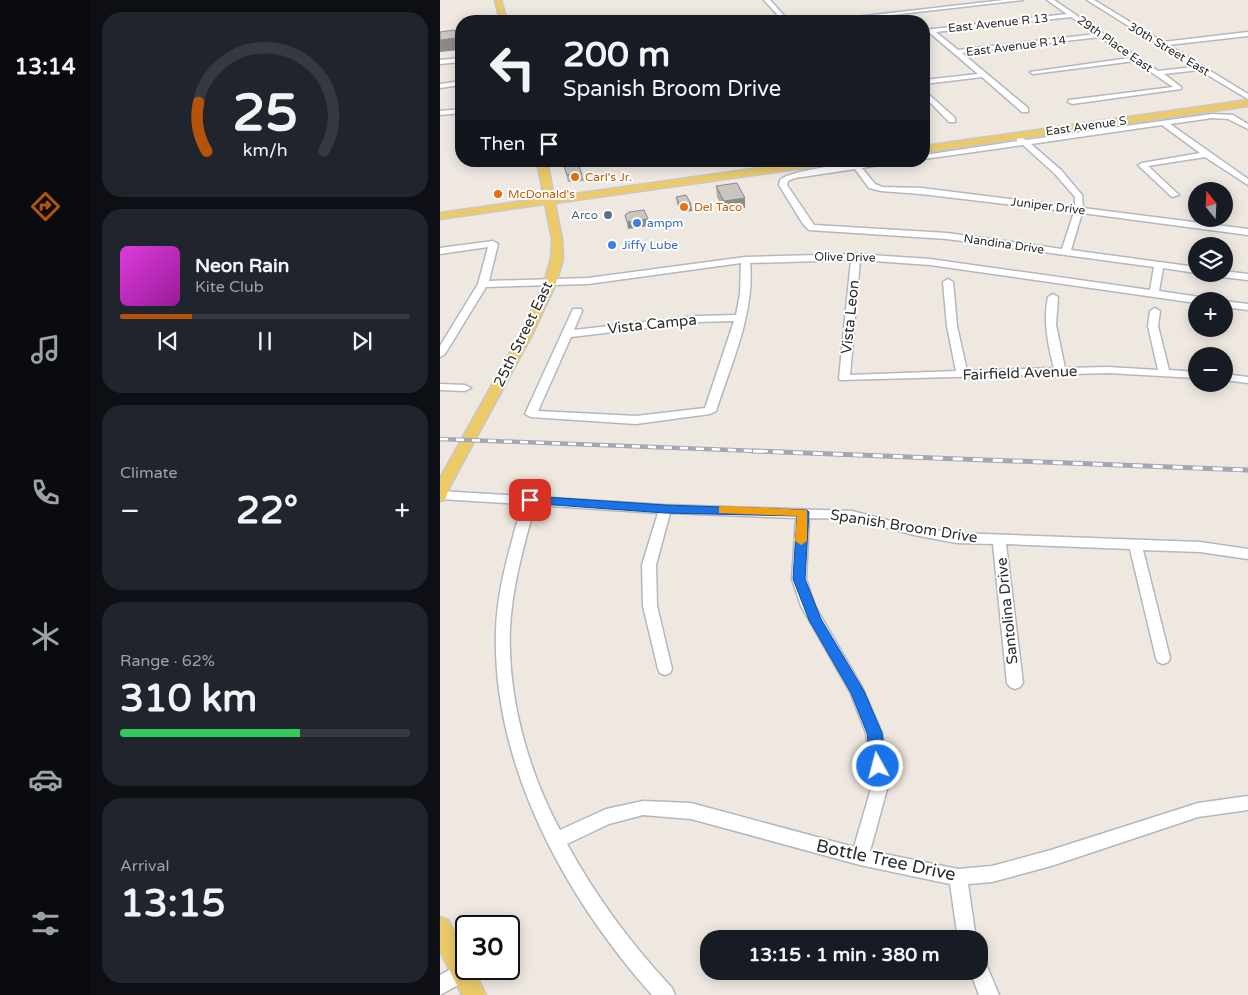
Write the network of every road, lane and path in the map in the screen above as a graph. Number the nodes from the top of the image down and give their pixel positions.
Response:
1 (498, 0) edge
2 (767, 0) edge
3 (1020, 0) edge
4 (1050, 0) edge
5 (1090, 0) edge
6 (980, 2) edge
7 (502, 15) edge
8 (781, 15) edge
9 (885, 15) edge
10 (1073, 15) junction
11 (930, 31) edge
12 (930, 32) edge
13 (1248, 34) edge
14 (1104, 35) junction
15 (1160, 44) junction
16 (957, 52) junction
17 (1135, 59) junction
18 (455, 61) edge
19 (440, 62) edge
20 (1200, 68) junction
21 (1033, 72) dead end
22 (1158, 73) junction
23 (983, 75) junction
24 (930, 81) edge
25 (455, 84) edge
26 (440, 86) edge
27 (1248, 97) edge
28 (930, 98) edge
29 (1072, 102) dead end
30 (1248, 103) edge
31 (1025, 110) dead end
32 (455, 111) edge
33 (440, 113) edge
34 (952, 120) dead end
35 (1163, 123) junction
36 (1248, 128) edge
37 (1016, 136) junction
38 (1023, 143) junction
39 (930, 148) edge
40 (1207, 154) junction
41 (930, 156) edge
42 (543, 167) edge
43 (758, 167) edge
44 (857, 167) joint
45 (1248, 183) edge
46 (1175, 195) dead end
47 (550, 200) junction
48 (1079, 210) junction
49 (440, 216) edge
50 (1248, 232) edge
51 (440, 252) edge
52 (1066, 252) junction
53 (856, 257) junction
54 (745, 260) junction
55 (1160, 265) junction
56 (1188, 269) edge
57 (1233, 275) edge
58 (1248, 277) edge
59 (948, 282) dead end
60 (550, 283) junction
61 (483, 284) junction
62 (1154, 294) junction
63 (1053, 297) dead end
64 (1188, 299) edge
65 (1233, 305) edge
66 (1248, 307) edge
67 (577, 311) dead end
68 (1155, 311) dead end
69 (739, 318) junction
70 (566, 334) junction
71 (440, 354) edge
72 (1060, 371) junction
73 (1164, 372) junction
74 (1188, 374) edge
75 (962, 375) junction
76 (844, 378) joint
77 (1233, 378) edge
78 (1248, 380) edge
79 (440, 387) edge
80 (465, 388) dead end
81 (440, 496) edge
82 (530, 500) junction
83 (665, 509) junction
84 (803, 512) junction
85 (999, 540) junction
86 (1135, 544) junction
87 (1248, 554) edge
88 (1163, 658) dead end
89 (665, 669) dead end
90 (1015, 683) dead end
91 (1248, 804) edge
92 (555, 841) junction
93 (860, 857) junction
94 (958, 877) junction
95 (440, 928) edge
96 (966, 930) edge
97 (455, 958) edge
98 (455, 976) edge
99 (466, 980) edge
100 (983, 980) edge
101 (440, 986) edge
102 (474, 995) edge
103 (665, 995) edge
104 (989, 995) edge

1 - 7 main road
2 - 8 street
3 - 6 street
4 - 10 street, 29th Place East
5 - 15 street, 30th Street East
6 - 9 street
10 - 11 street, East Avenue R 13
10 - 14 street, 29th Place East
12 - 16 street
13 - 15 street
14 - 16 street, East Avenue R 14
14 - 17 street, 29th Place East
15 - 20 street, 30th Street East
16 - 23 street
17 - 21 street
17 - 22 street, 29th Place East
18 - 19 street
20 - 22 street
20 - 27 street, 30th Street East
22 - 29 street, 29th Place East
23 - 24 street
23 - 31 street
25 - 26 street
28 - 34 street
30 - 37 main road, East Avenue S
32 - 33 street
35 - 36 street, East Avenue S
35 - 38 street, East Avenue S
35 - 40 street
37 - 38 street
37 - 39 main road, East Avenue S
38 - 41 street, East Avenue S
38 - 48 street
40 - 45 street
40 - 46 street
42 - 47 main road, 25th Street East
43 - 47 main road
44 - 48 street, Juniper Drive
44 - 52 street, Nandina Drive
47 - 49 main road
47 - 60 main road, 25th Street East
48 - 50 street, Juniper Drive
48 - 52 street
51 - 61 street
52 - 55 street, Nandina Drive
53 - 54 street, Olive Drive
53 - 62 street, Olive Drive
53 - 76 street, Vista Leon
54 - 60 street, Olive Drive
54 - 69 street
55 - 56 street, Nandina Drive
55 - 62 street
57 - 58 street
59 - 75 street
60 - 61 street, Olive Drive
60 - 81 main road, 25th Street East
61 - 71 street
62 - 64 street, Olive Drive
63 - 72 street
65 - 66 street
67 - 70 street
68 - 73 street
69 - 70 street, Vista Campa
69 - 70 street
72 - 73 street, Fairfield Avenue
72 - 75 street, Fairfield Avenue
73 - 74 street, Fairfield Avenue
75 - 76 street, Fairfield Avenue
77 - 78 street
79 - 80 street
81 - 82 street, Spanish Broom Drive
82 - 83 street, Spanish Broom Drive
82 - 92 street
83 - 84 street, Spanish Broom Drive
83 - 89 street
84 - 85 street, Spanish Broom Drive
84 - 93 street
85 - 86 street, Spanish Broom Drive
85 - 90 street, Santolina Drive
86 - 87 street, Spanish Broom Drive
86 - 88 street
91 - 94 street, Bottle Tree Drive
92 - 93 street, Bottle Tree Drive
92 - 103 street
93 - 94 street, Bottle Tree Drive
94 - 96 street
95 - 97 main road
98 - 101 street
99 - 102 main road
100 - 104 street

